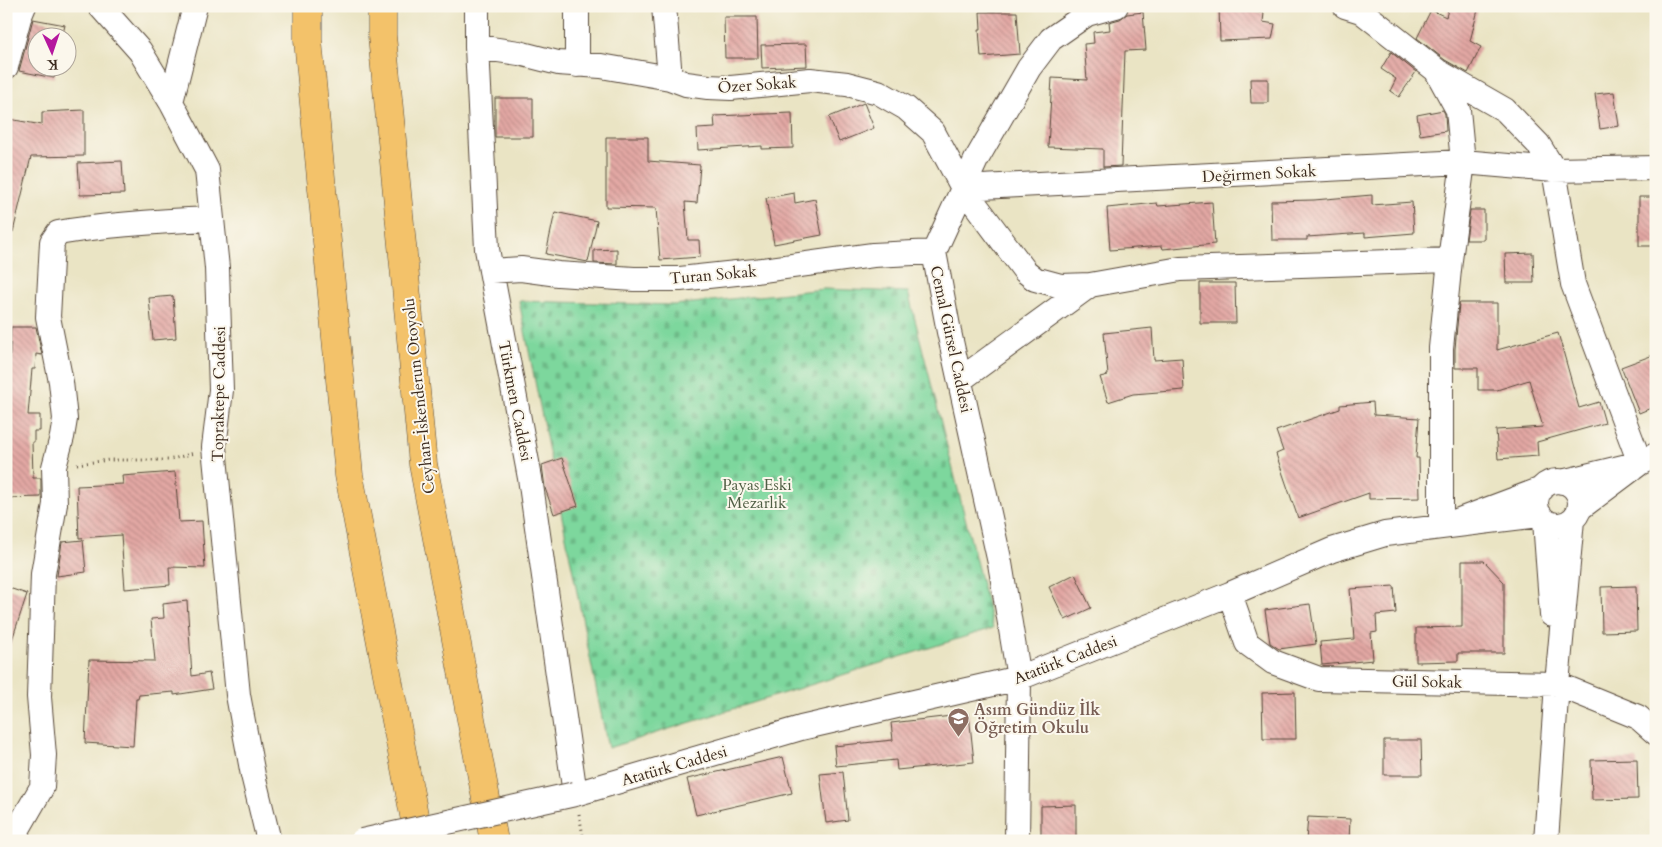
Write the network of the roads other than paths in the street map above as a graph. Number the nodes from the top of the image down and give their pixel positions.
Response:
1 (24, 6) edge
2 (100, 6) edge
3 (195, 6) edge
4 (308, 6) edge
5 (382, 6) edge
6 (477, 6) edge
7 (577, 6) edge
8 (664, 6) edge
9 (1116, 6) edge
10 (1345, 6) edge
11 (476, 47) junction
12 (577, 65) junction
13 (6, 67) edge
14 (1436, 70) junction
15 (670, 78) junction
16 (171, 102) junction
17 (1463, 162) junction
18 (1656, 168) edge
19 (1554, 170) junction
20 (963, 188) junction
21 (212, 218) junction
22 (934, 252) junction
23 (1450, 260) junction
24 (491, 271) junction
25 (1090, 285) junction
26 (960, 380) junction
27 (1648, 459) edge
28 (1552, 485) junction
29 (1576, 514) junction
30 (1543, 518) junction
31 (1440, 527) junction
32 (1230, 594) junction
33 (1019, 678) junction
34 (1557, 684) junction
35 (1656, 733) edge
36 (575, 794) junction
37 (11, 841) edge
38 (269, 841) edge
39 (362, 841) edge
40 (419, 841) edge
41 (494, 841) edge
42 (1017, 841) edge
43 (1546, 841) edge

1 - 13 street
2 - 16 street, Topraktepe Caddesi
3 - 16 street
4 - 40 highway
5 - 41 highway, Ceyhan-İskenderun Otoyolu
6 - 11 street, Türkmen Caddesi
7 - 12 street
8 - 15 street
9 - 20 street, Cemal Gürsel Caddesi
10 - 14 street
11 - 12 street, Özer Sokak
11 - 24 street, Türkmen Caddesi
12 - 15 street, Özer Sokak
14 - 17 street
14 - 19 street
15 - 20 street, Özer Sokak
16 - 21 street, Topraktepe Caddesi
17 - 19 street, Değirmen Sokak
17 - 20 street, Değirmen Sokak
17 - 23 street
18 - 19 street, Değirmen Sokak
19 - 27 street
20 - 22 street, Cemal Gürsel Caddesi
20 - 25 street, Özer Sokak
21 - 37 street
21 - 38 street, Topraktepe Caddesi
22 - 24 street, Turan Sokak
22 - 26 street, Cemal Gürsel Caddesi
23 - 25 street, Özer Sokak
23 - 31 street
24 - 36 street, Türkmen Caddesi
25 - 26 street
26 - 33 street, Cemal Gürsel Caddesi
27 - 28 street, Atatürk Caddesi
27 - 29 street
28 - 29 street
28 - 30 street
28 - 31 street, Atatürk Caddesi
29 - 30 street
29 - 34 street
30 - 31 street
30 - 34 street
31 - 32 street, Atatürk Caddesi
32 - 33 street, Atatürk Caddesi
32 - 34 street, Gül Sokak
33 - 36 street, Atatürk Caddesi
33 - 42 street, Cemal Gürsel Caddesi
34 - 35 street, Gül Sokak
34 - 43 street
36 - 39 street, Atatürk Caddesi, bridge

